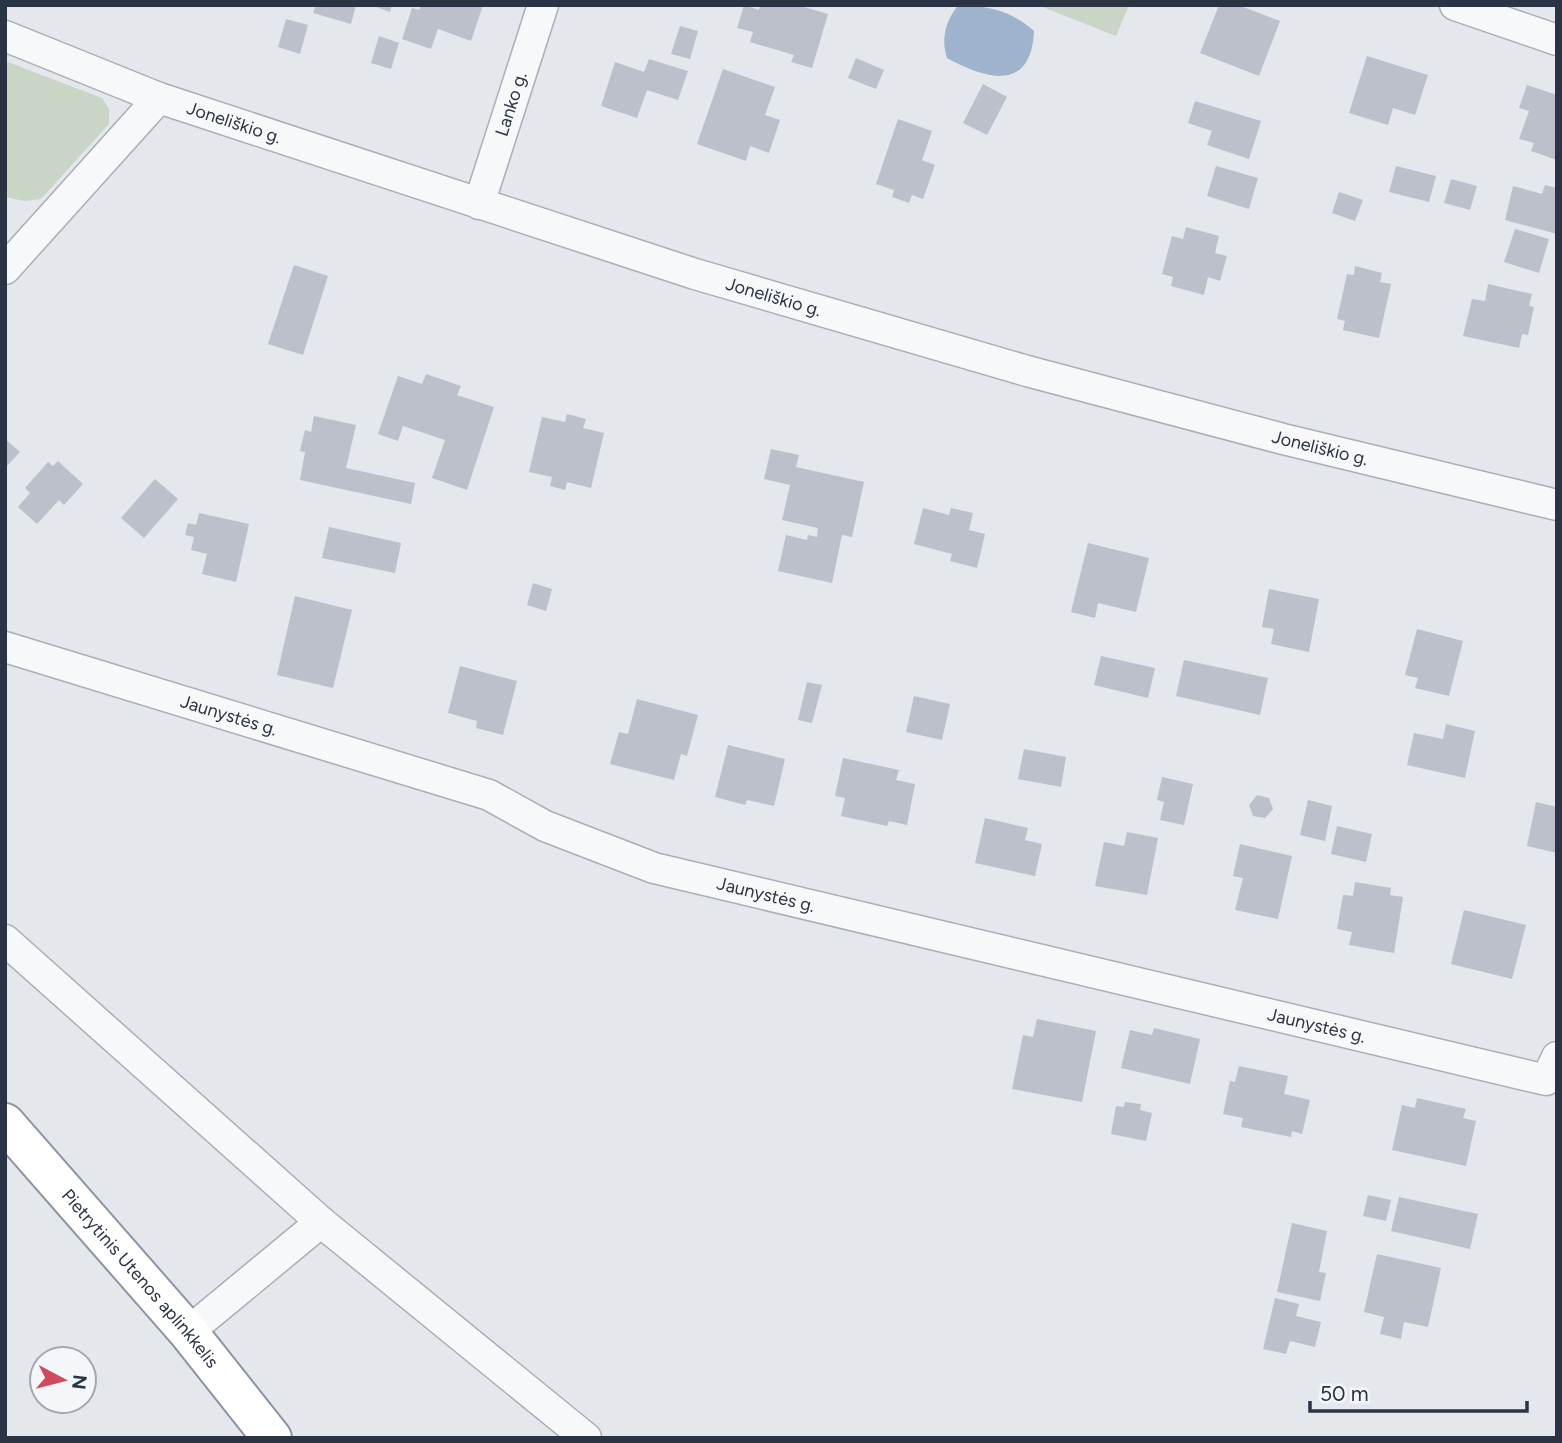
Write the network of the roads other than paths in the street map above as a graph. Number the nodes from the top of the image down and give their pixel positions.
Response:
1 (544, 5) edge
2 (1455, 5) edge
3 (5, 36) edge
4 (1557, 40) edge
5 (159, 98) junction
6 (479, 204) junction
7 (5, 269) edge
8 (1557, 505) edge
9 (5, 647) edge
10 (5, 940) edge
11 (1551, 1069) edge
12 (5, 1123) edge
13 (321, 1222) junction
14 (188, 1332) junction
15 (272, 1438) edge
16 (586, 1438) edge

1 - 6 street, Lanko g.
2 - 4 street
3 - 5 street, Joneliškio g.
5 - 6 street, Joneliškio g.
5 - 7 street
6 - 8 street, Joneliškio g.
9 - 11 street, Jaunystės g.
10 - 13 street
12 - 14 highway, Pietrytinis Utenos aplinkkelis
13 - 14 street
13 - 16 street
14 - 15 highway, Pietrytinis Utenos aplinkkelis

